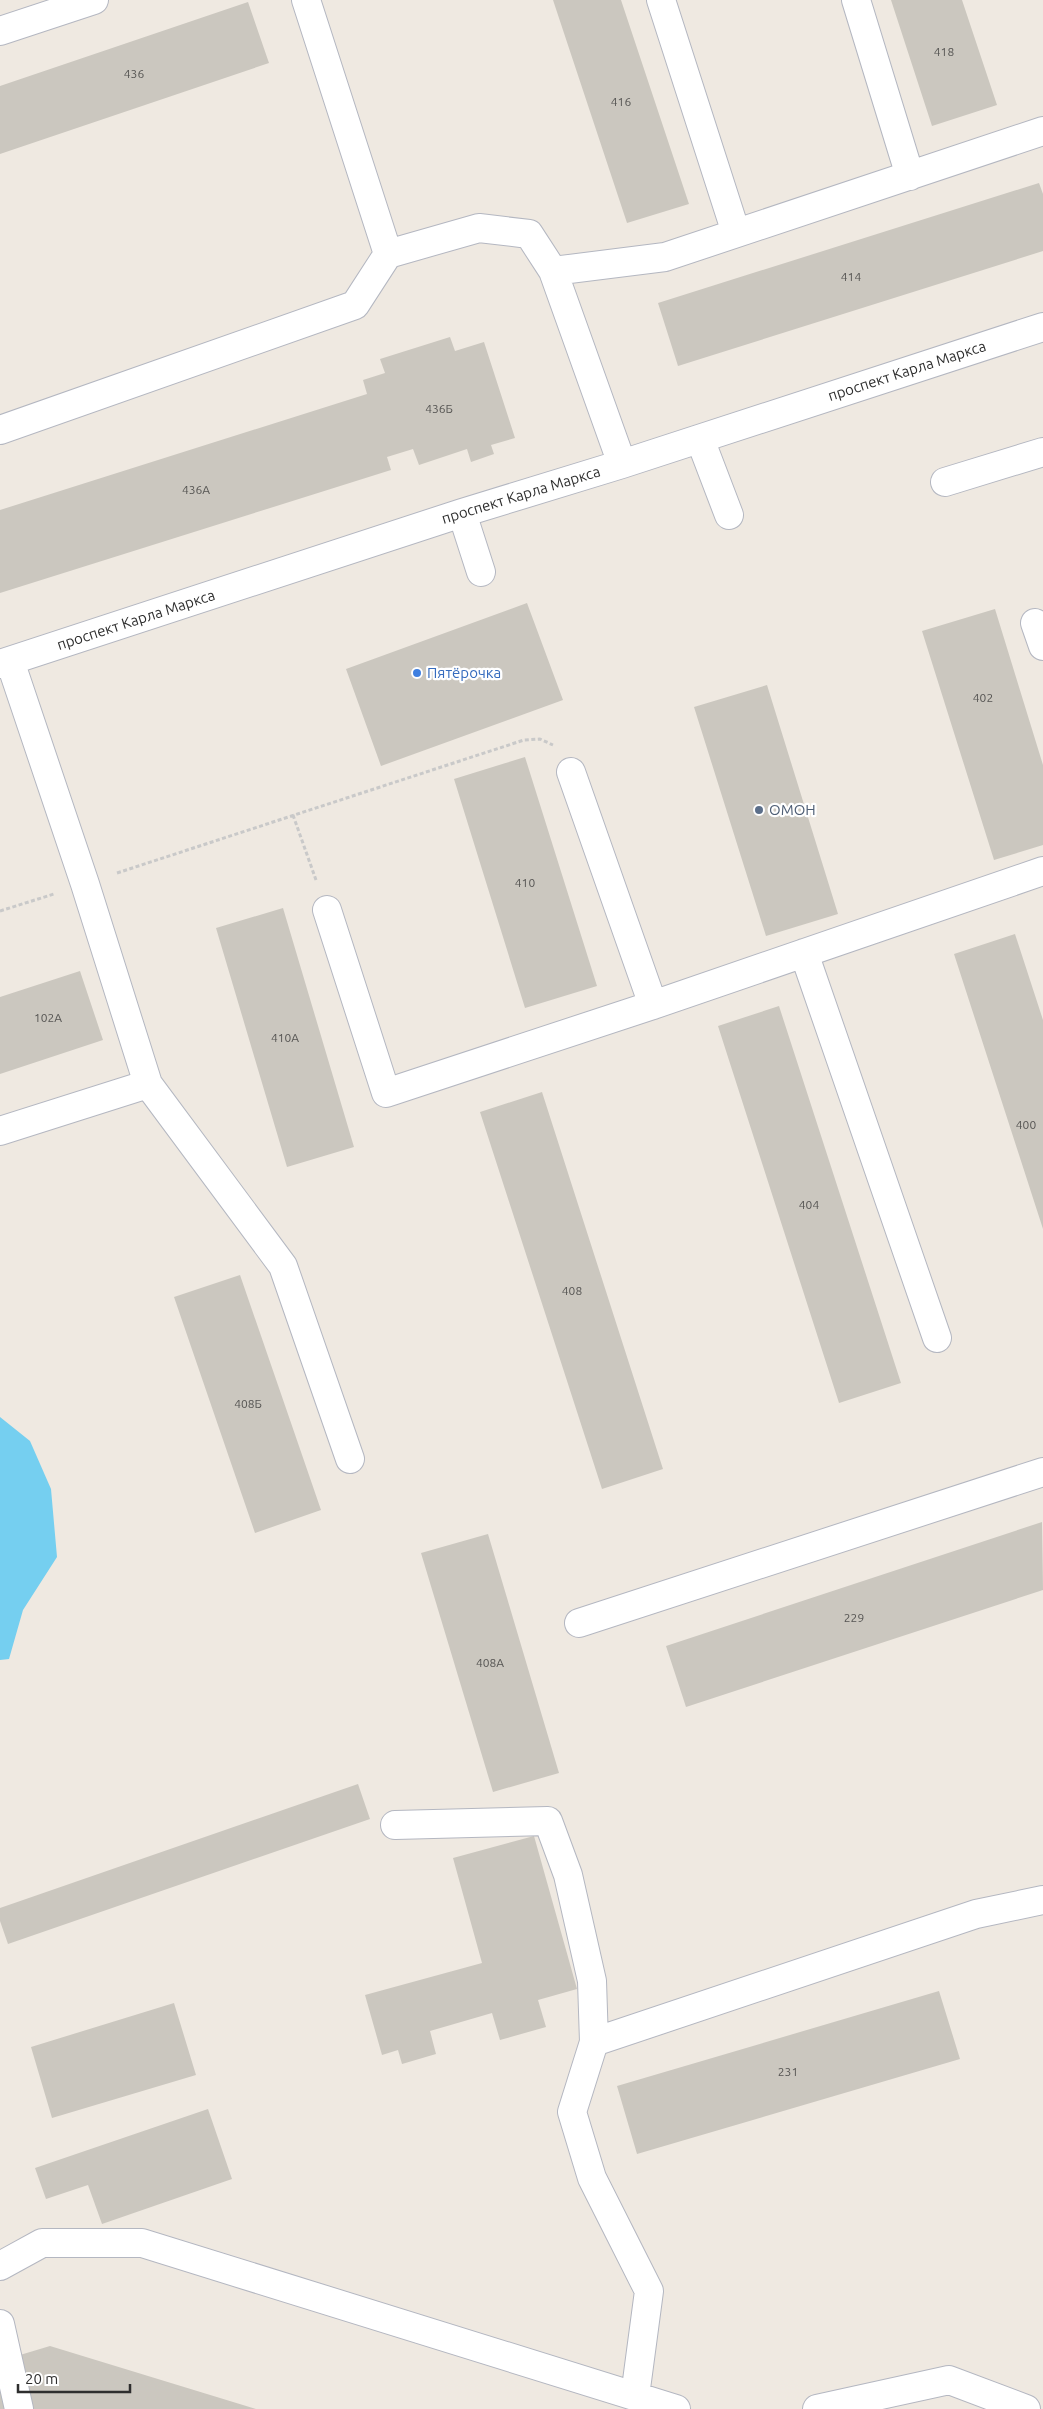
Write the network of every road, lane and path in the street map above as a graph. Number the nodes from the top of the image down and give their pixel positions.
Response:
1 (94, 0) edge
2 (306, 0) edge
3 (661, 0) edge
4 (856, 0) edge
5 (0, 31) edge
6 (1043, 131) edge
7 (910, 176) junction
8 (736, 233) junction
9 (388, 254) junction
10 (553, 271) junction
11 (1043, 327) edge
12 (0, 430) edge
13 (700, 439) junction
14 (1043, 452) edge
15 (622, 464) junction
16 (945, 482) dead end
17 (462, 513) junction
18 (729, 515) dead end
19 (481, 572) dead end
20 (5, 663) edge
21 (571, 772) joint
22 (293, 815) junction
23 (1042, 876) edge
24 (85, 884) junction
25 (327, 910) joint
26 (0, 911) edge
27 (804, 953) junction
28 (652, 1005) junction
29 (148, 1084) junction
30 (0, 1131) edge
31 (937, 1338) dead end
32 (350, 1459) dead end
33 (1043, 1472) edge
34 (578, 1623) dead end
35 (396, 1825) dead end
36 (1043, 1900) edge
37 (594, 2042) junction
38 (0, 2266) edge
39 (0, 2324) edge
40 (634, 2396) junction
41 (19, 2409) edge
42 (676, 2409) edge
43 (817, 2409) edge
44 (1026, 2409) edge

1 - 5 street
2 - 9 street
3 - 8 street
4 - 7 street
6 - 7 street
7 - 8 street
8 - 10 street
9 - 10 street
9 - 12 street
10 - 15 street
11 - 13 street, проспект Карла Маркса
13 - 15 street, проспект Карла Маркса
13 - 18 street
14 - 16 street
15 - 17 street, проспект Карла Маркса
17 - 19 street
17 - 20 street, проспект Карла Маркса
20 - 24 street
21 - 22 path
21 - 28 street
22 - 24 path
22 - 25 path
23 - 27 street
24 - 26 path
24 - 29 street
25 - 28 street
27 - 28 street
27 - 31 street
29 - 30 street
29 - 32 street
33 - 34 street
35 - 37 street
36 - 37 street
37 - 40 street
38 - 40 street
39 - 41 street
40 - 42 street
43 - 44 street

